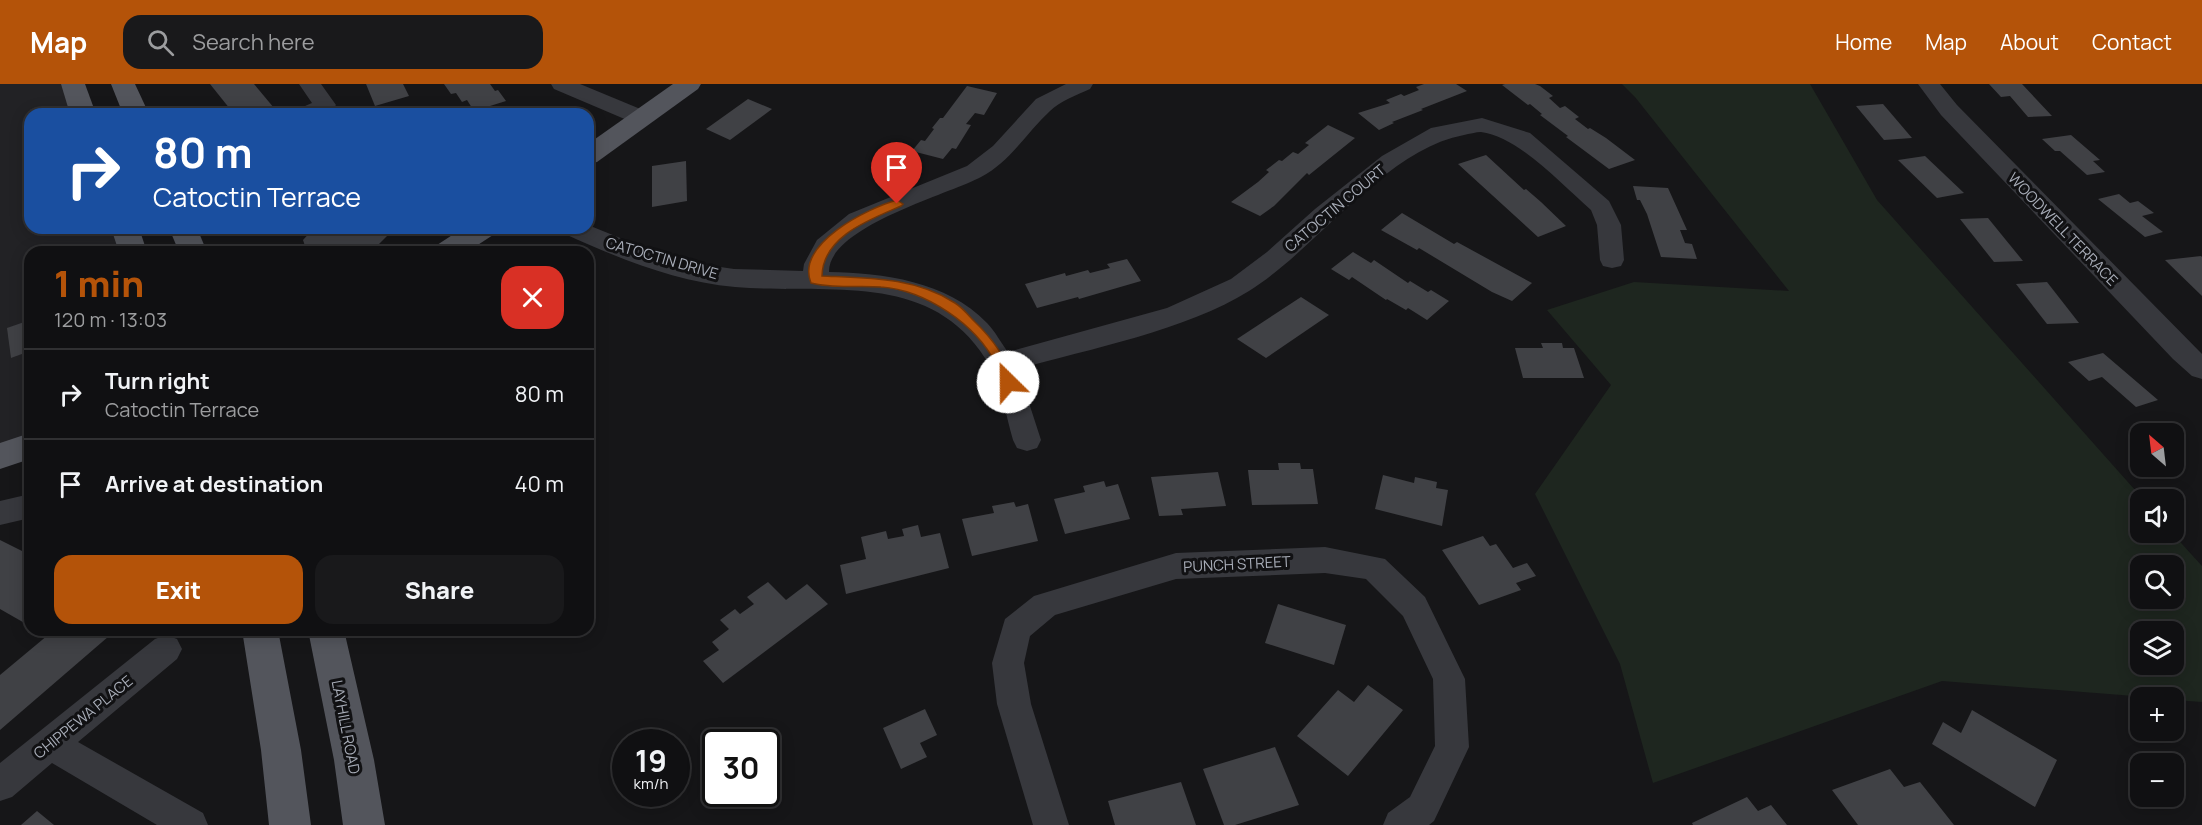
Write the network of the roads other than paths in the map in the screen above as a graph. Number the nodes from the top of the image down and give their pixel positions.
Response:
1 (73, 84) edge
2 (123, 84) edge
3 (310, 84) edge
4 (562, 84) edge
5 (689, 84) edge
6 (1082, 84) edge
7 (1929, 84) edge
8 (1051, 90) edge
9 (81, 108) edge
10 (133, 108) edge
11 (319, 108) edge
12 (642, 118) junction
13 (594, 152) edge
14 (474, 234) edge
15 (586, 234) edge
16 (456, 246) edge
17 (1612, 260) dead end
18 (816, 280) junction
19 (1002, 364) junction
20 (2202, 369) edge
21 (1027, 440) dead end
22 (24, 448) edge
23 (0, 456) edge
24 (24, 507) edge
25 (0, 513) edge
26 (261, 636) edge
27 (327, 636) edge
28 (166, 649) dead end
29 (51, 744) junction
30 (0, 785) edge
31 (1404, 824) edge
32 (190, 825) edge
33 (290, 825) edge
34 (364, 825) edge
35 (1051, 825) edge

1 - 9 main road
2 - 10 main road
3 - 11 street
4 - 12 street
5 - 12 main road
6 - 8 street
7 - 20 street, WOODWELL TERRACE
8 - 18 street
12 - 13 main road
14 - 16 main road
15 - 18 street, CATOCTIN DRIVE
17 - 19 street, CATOCTIN COURT
18 - 19 street, CATOCTIN DRIVE
19 - 21 street, CATOCTIN DRIVE
22 - 23 main road
24 - 25 street
26 - 33 main road
27 - 34 main road, LAYHILL ROAD
28 - 29 street, CHIPPEWA PLACE
29 - 30 street, CHIPPEWA PLACE
29 - 32 street
31 - 35 street, PUNCH STREET

